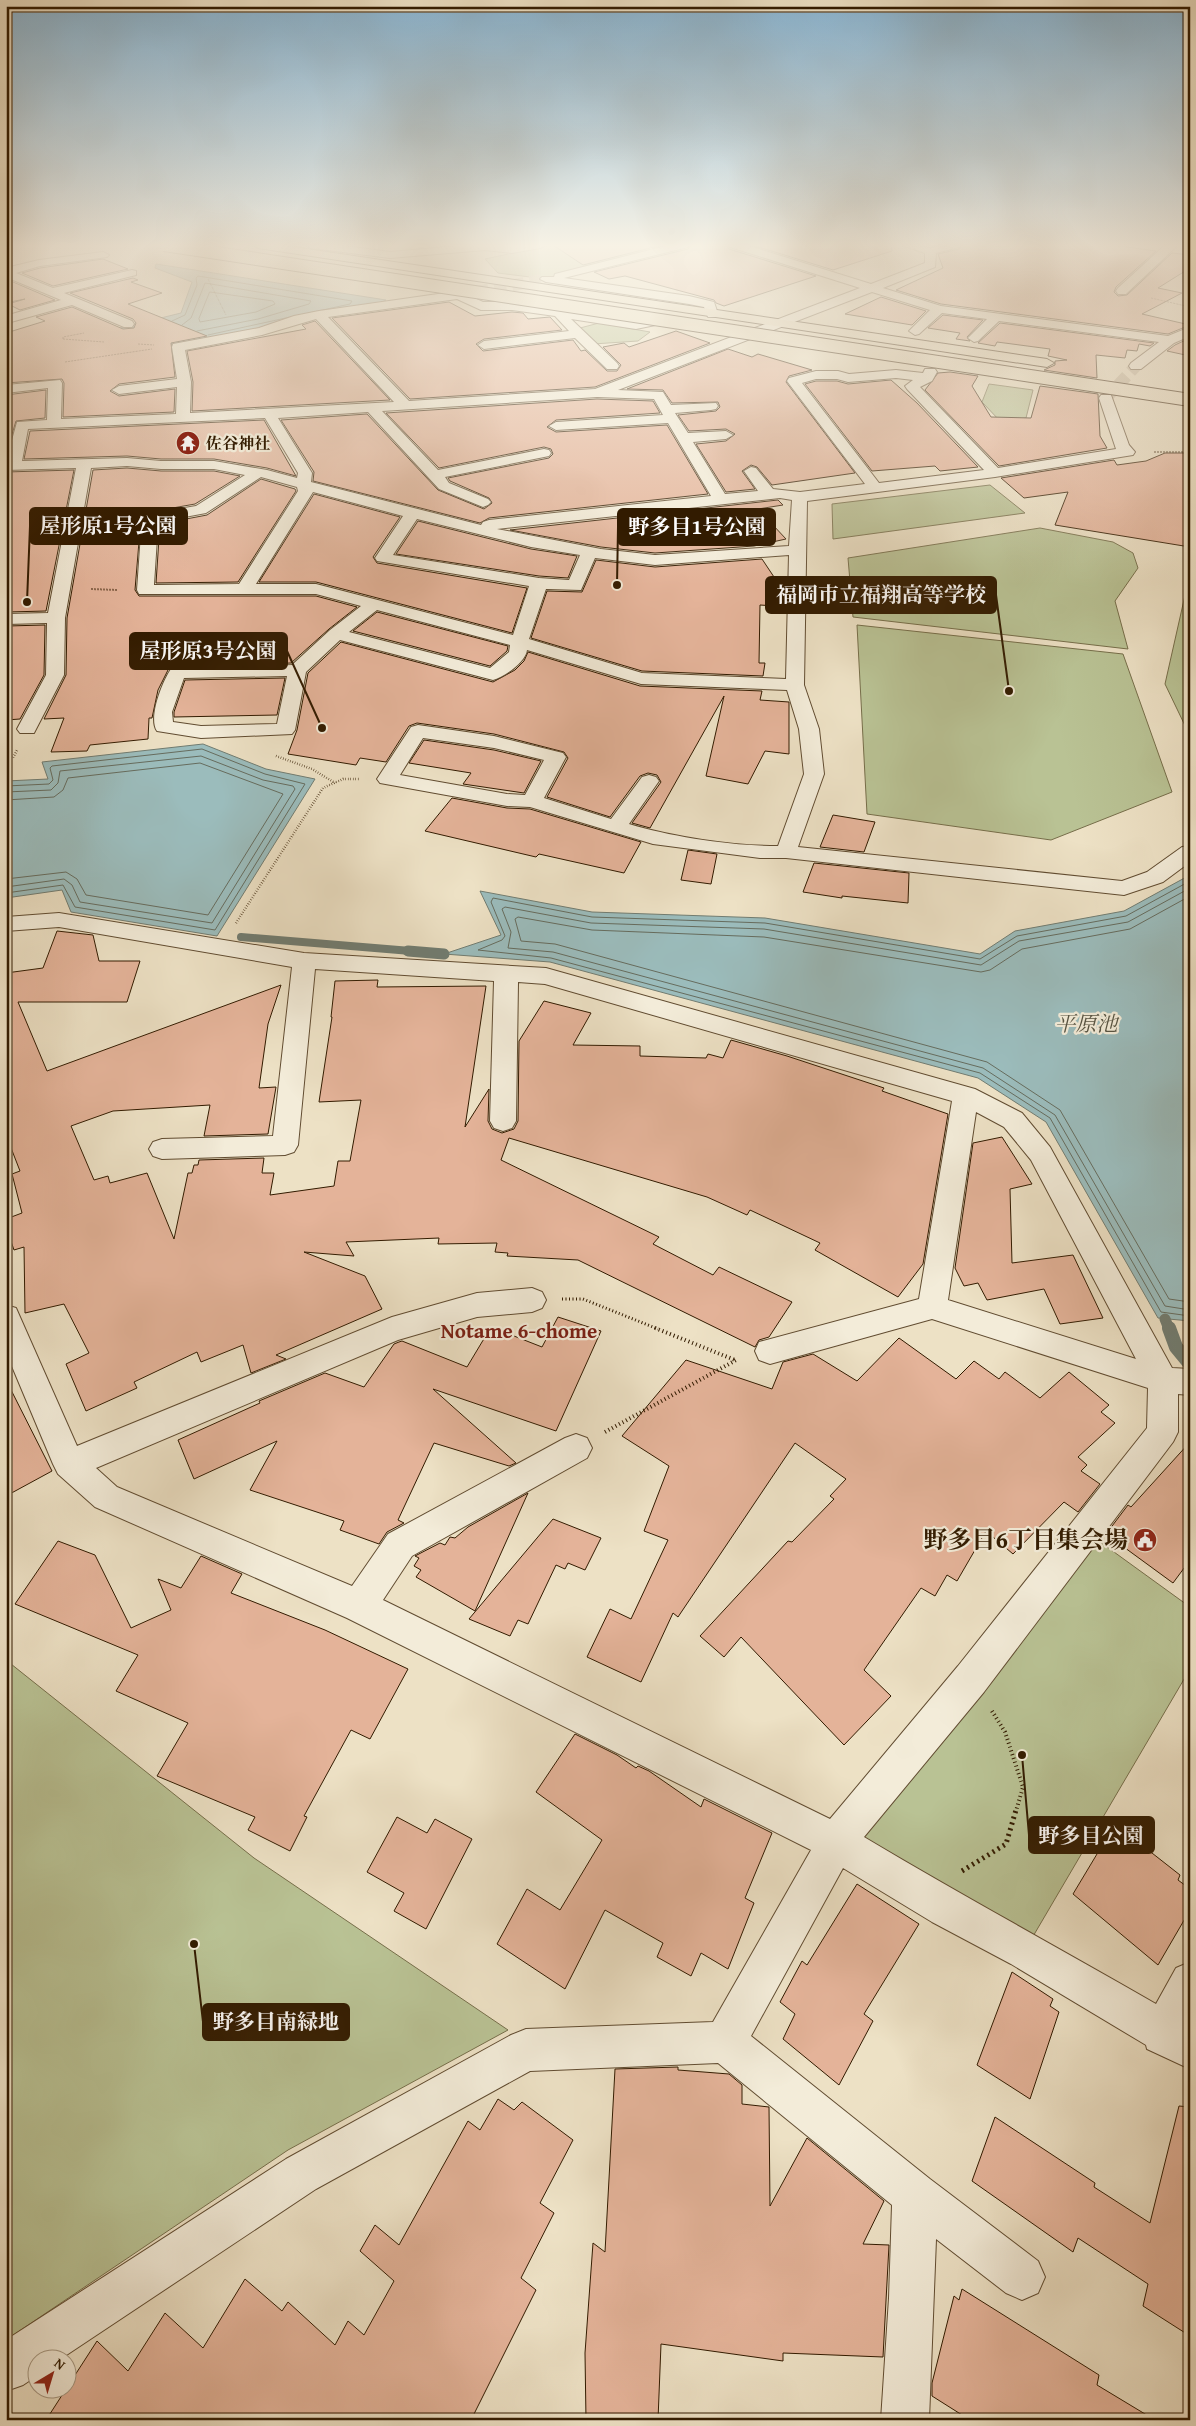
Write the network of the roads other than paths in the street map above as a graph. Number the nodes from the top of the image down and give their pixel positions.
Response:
1 (180, 358) edge
2 (360, 358) edge
3 (604, 358) edge
4 (689, 358) edge
5 (913, 358) edge
6 (914, 358) edge
7 (983, 358) edge
8 (1014, 358) edge
9 (1152, 358) edge
10 (938, 362) junction
11 (1052, 364) dead end
12 (612, 366) dead end
13 (1139, 372) joint
14 (1123, 375) tunnel mouth
15 (927, 378) junction
16 (184, 382) junction
17 (6, 389) edge
18 (1190, 389) edge
19 (119, 390) dead end
20 (597, 393) junction
21 (1106, 398) dead end
22 (1190, 400) edge
23 (405, 405) junction
24 (711, 406) dead end
25 (371, 407) junction
26 (269, 414) junction
27 (670, 414) junction
28 (183, 418) junction
29 (54, 424) junction
30 (22, 425) junction
31 (6, 426) edge
32 (556, 426) dead end
33 (726, 435) dead end
34 (684, 438) junction
35 (544, 453) dead end
36 (84, 463) junction
37 (10, 466) edge
38 (751, 471) dead end
39 (258, 473) junction
40 (995, 473) junction
41 (435, 475) junction
42 (303, 484) junction
43 (875, 487) junction
44 (769, 494) junction
45 (800, 497) junction
46 (721, 500) junction
47 (483, 502) dead end
48 (412, 513) junction
49 (470, 527) junction
50 (796, 550) junction
51 (589, 552) junction
52 (539, 583) junction
53 (245, 588) junction
54 (373, 605) junction
55 (56, 618) junction
56 (6, 619) edge
57 (336, 634) junction
58 (519, 642) junction
59 (297, 670) junction
60 (795, 686) junction
61 (28, 729) dead end
62 (649, 781) dead end
63 (532, 801) junction
64 (616, 827) junction
65 (786, 852) junction
66 (1190, 852) edge
67 (6, 924) edge
68 (304, 961) junction
69 (506, 973) junction
70 (966, 1096) junction
71 (502, 1121) dead end
72 (162, 1149) dead end
73 (532, 1300) road end
74 (932, 1307) junction
75 (6, 1317) edge
76 (770, 1351) dead end
77 (1176, 1381) edge
78 (587, 1442) road end
79 (69, 1464) junction
80 (359, 1606) junction
81 (836, 1842) junction
82 (1190, 1982) edge
83 (1176, 2041) edge
84 (725, 2042) junction
85 (914, 2195) junction
86 (1022, 2277) dead end
87 (6, 2368) edge
88 (905, 2420) edge

1 - 16 street
2 - 23 street
3 - 12 street
4 - 20 street
5 - 22 highway, bridge
6 - 10 highway
7 - 18 highway
8 - 11 highway
9 - 13 street
10 - 15 street
10 - 22 highway, bridge
13 - 14 highway
15 - 40 street
15 - 43 street
16 - 19 street
16 - 28 street
17 - 29 street
20 - 23 street
20 - 27 street
21 - 40 street
23 - 25 street
24 - 27 street
25 - 26 street
25 - 41 street
26 - 28 street
26 - 42 street
27 - 32 street
27 - 34 street
28 - 29 street
29 - 30 street
30 - 31 street
30 - 37 street
33 - 34 street
34 - 46 street
35 - 41 street
36 - 37 street
36 - 39 street
36 - 55 street
38 - 44 street
39 - 42 street
39 - 53 street
40 - 43 street
41 - 47 street
42 - 48 street
42 - 53 street
43 - 45 street
44 - 45 street
44 - 46 street
45 - 50 street
46 - 49 street
48 - 49 street
48 - 52 street
49 - 51 street
50 - 51 street
50 - 60 street
51 - 52 street
52 - 58 street
53 - 54 street
54 - 57 street
54 - 58 street
55 - 56 street
55 - 61 street
57 - 58 street
57 - 59 street
58 - 60 street
59 - 59 street
60 - 65 street
62 - 64 street
63 - 63 street
63 - 64 street
64 - 65 street
65 - 66 street
67 - 68 street
68 - 69 street
68 - 72 street
69 - 70 street
69 - 71 street
70 - 74 street
70 - 77 street
73 - 79 street
74 - 76 street
74 - 77 street
75 - 79 street
77 - 81 street
78 - 80 street
79 - 80 street
80 - 81 street
81 - 83 street
81 - 84 street
82 - 83 street
84 - 85 street
84 - 87 street
85 - 86 street
85 - 88 street

